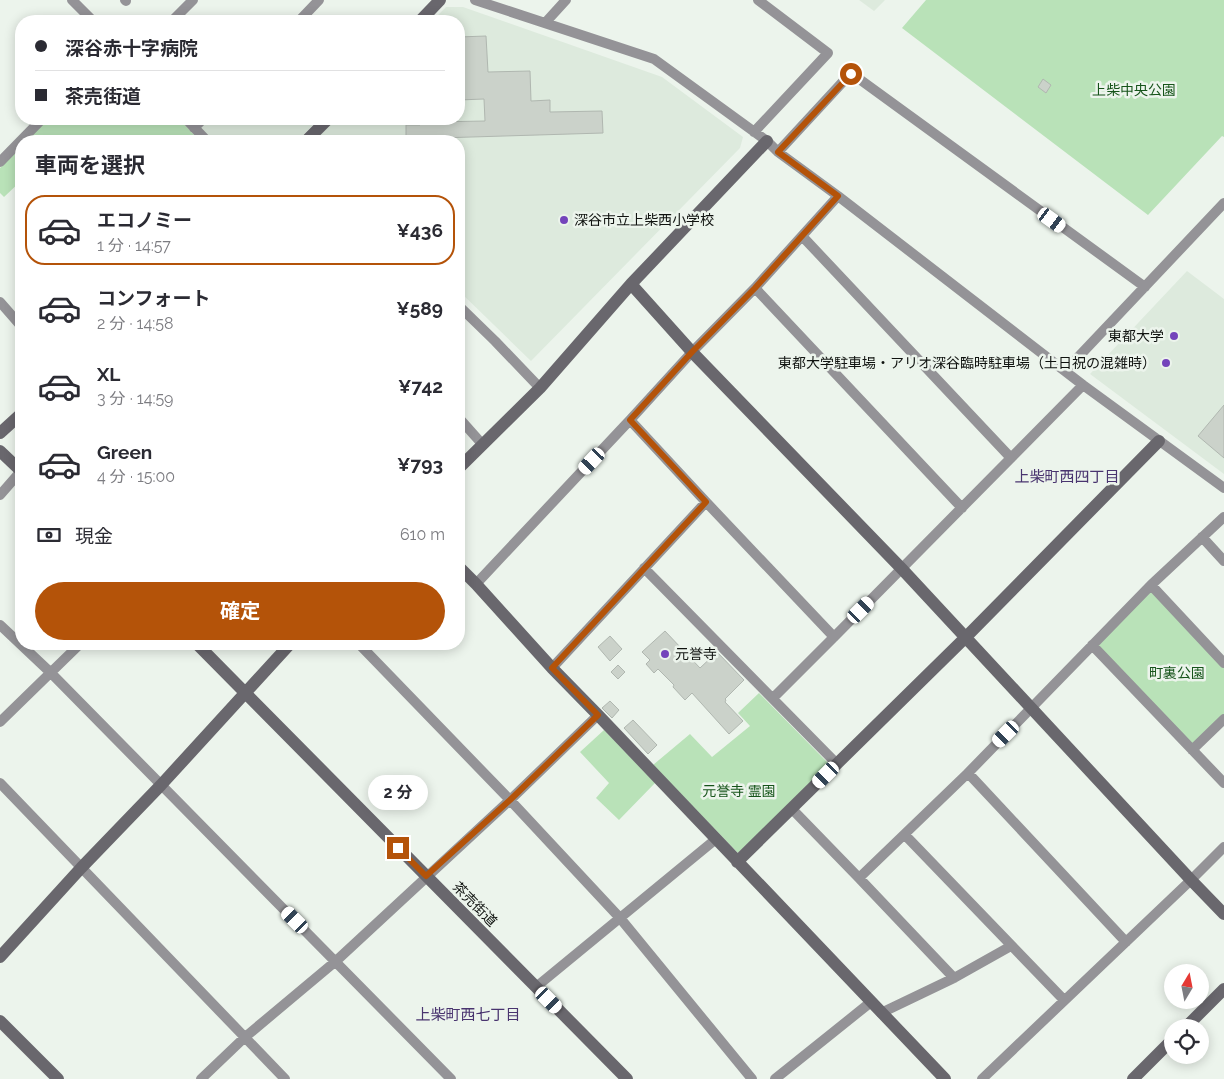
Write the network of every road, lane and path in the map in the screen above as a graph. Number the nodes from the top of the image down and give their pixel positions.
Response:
1 (72, 0) edge
2 (193, 0) edge
3 (320, 0) edge
4 (440, 0) edge
5 (475, 0) edge
6 (566, 0) edge
7 (758, 0) edge
8 (87, 15) edge
9 (178, 15) edge
10 (305, 15) edge
11 (426, 15) edge
12 (545, 23) junction
13 (36, 125) edge
14 (191, 125) edge
15 (197, 125) edge
16 (323, 125) edge
17 (194, 128) junction
18 (754, 132) junction
19 (26, 135) edge
20 (201, 135) edge
21 (313, 135) edge
22 (767, 141) junction
23 (15, 147) edge
24 (778, 152) junction
25 (0, 162) edge
26 (838, 196) junction
27 (1224, 203) edge
28 (802, 236) junction
29 (631, 284) junction
30 (1145, 287) junction
31 (755, 288) junction
32 (0, 302) edge
33 (465, 312) edge
34 (15, 315) edge
35 (692, 352) junction
36 (1065, 371) junction
37 (1083, 385) junction
38 (540, 388) junction
39 (15, 419) edge
40 (630, 420) junction
41 (465, 424) edge
42 (0, 433) edge
43 (1158, 441) junction
44 (483, 444) junction
45 (0, 451) edge
46 (1011, 458) junction
47 (465, 462) edge
48 (15, 465) edge
49 (15, 478) edge
50 (1224, 488) edge
51 (0, 495) edge
52 (706, 502) junction
53 (962, 508) junction
54 (1224, 517) edge
55 (1202, 537) junction
56 (1224, 561) edge
57 (644, 568) junction
58 (902, 569) junction
59 (465, 573) edge
60 (476, 584) junction
61 (1151, 585) junction
62 (0, 625) edge
63 (834, 637) junction
64 (966, 637) junction
65 (15, 639) edge
66 (1092, 645) junction
67 (27, 650) edge
68 (74, 650) edge
69 (203, 650) edge
70 (284, 650) edge
71 (364, 650) edge
72 (1224, 663) edge
73 (552, 668) junction
74 (50, 672) junction
75 (244, 692) junction
76 (772, 698) junction
77 (1031, 708) junction
78 (598, 715) junction
79 (1224, 719) edge
80 (0, 722) edge
81 (1192, 750) junction
82 (838, 764) junction
83 (968, 773) junction
84 (1224, 782) edge
85 (0, 783) edge
86 (161, 785) junction
87 (510, 800) junction
88 (792, 809) junction
89 (905, 835) junction
90 (716, 839) junction
91 (1224, 847) edge
92 (737, 862) junction
93 (81, 868) junction
94 (426, 876) junction
95 (859, 878) junction
96 (1191, 880) junction
97 (1224, 914) edge
98 (620, 918) junction
99 (1126, 942) junction
100 (1011, 946) junction
101 (0, 957) edge
102 (336, 961) junction
103 (954, 978) junction
104 (536, 987) junction
105 (1224, 989) edge
106 (1064, 1000) junction
107 (871, 1002) junction
108 (881, 1012) junction
109 (1194, 1019) edge
110 (0, 1021) edge
111 (244, 1038) junction
112 (1164, 1048) edge
113 (782, 1077) edge
114 (55, 1078) edge
115 (201, 1079) edge
116 (285, 1079) edge
117 (451, 1079) edge
118 (627, 1079) edge
119 (752, 1079) edge
120 (945, 1079) edge
121 (982, 1079) edge
122 (1133, 1079) edge

1 - 8 street
2 - 9 street
3 - 10 street
4 - 11 street
5 - 12 street
6 - 12 street
7 - 18 street
12 - 18 street
13 - 19 street
14 - 17 street
15 - 17 street
16 - 21 street
17 - 20 street
18 - 22 street
22 - 24 street
22 - 29 street
23 - 25 street
24 - 26 street
24 - 30 street
26 - 28 street
26 - 36 street
27 - 30 street
28 - 31 street
28 - 46 street
29 - 35 street
29 - 38 street
30 - 36 street
31 - 35 street
31 - 53 street
32 - 34 street
33 - 38 street
35 - 40 street
35 - 58 street
36 - 37 street
37 - 43 street
37 - 46 street
38 - 44 street
39 - 42 street
40 - 52 street
40 - 60 street
41 - 44 street
43 - 50 street
43 - 64 street
44 - 47 street
45 - 48 street
46 - 53 street
49 - 51 street
52 - 57 street
52 - 63 street
53 - 58 street
54 - 55 street
55 - 56 street
55 - 61 street
57 - 73 street
57 - 76 street
58 - 63 street
58 - 64 street
59 - 60 street
60 - 73 street
61 - 66 street
61 - 72 street
62 - 65 street
63 - 76 street
64 - 77 street
64 - 82 street
66 - 77 street
66 - 81 street
67 - 74 street
68 - 74 street
69 - 75 street, 茶売街道
70 - 75 street
71 - 87 street
73 - 78 street
74 - 80 street
74 - 86 street
75 - 86 street
75 - 94 street, 茶売街道
76 - 82 street
77 - 83 street
77 - 96 street
78 - 87 street
78 - 90 street
79 - 81 street
81 - 84 street
82 - 88 street
83 - 89 street
83 - 99 street
85 - 93 street
86 - 93 street
86 - 102 street
87 - 94 street
87 - 98 street
88 - 92 street
88 - 95 street
89 - 95 street
89 - 100 street
90 - 92 street
90 - 98 street
91 - 96 street
92 - 107 street
93 - 101 street
93 - 111 street
94 - 102 street
94 - 104 street, 茶売街道
95 - 103 street
96 - 97 street
96 - 99 street
98 - 104 street
98 - 119 street
99 - 106 street
100 - 103 street
100 - 106 street
102 - 111 street
102 - 117 street
103 - 108 street
104 - 118 street, 茶売街道
105 - 109 street
106 - 121 street
107 - 108 street
107 - 113 street
108 - 120 street
110 - 114 street
111 - 115 street
111 - 116 street
112 - 122 street

